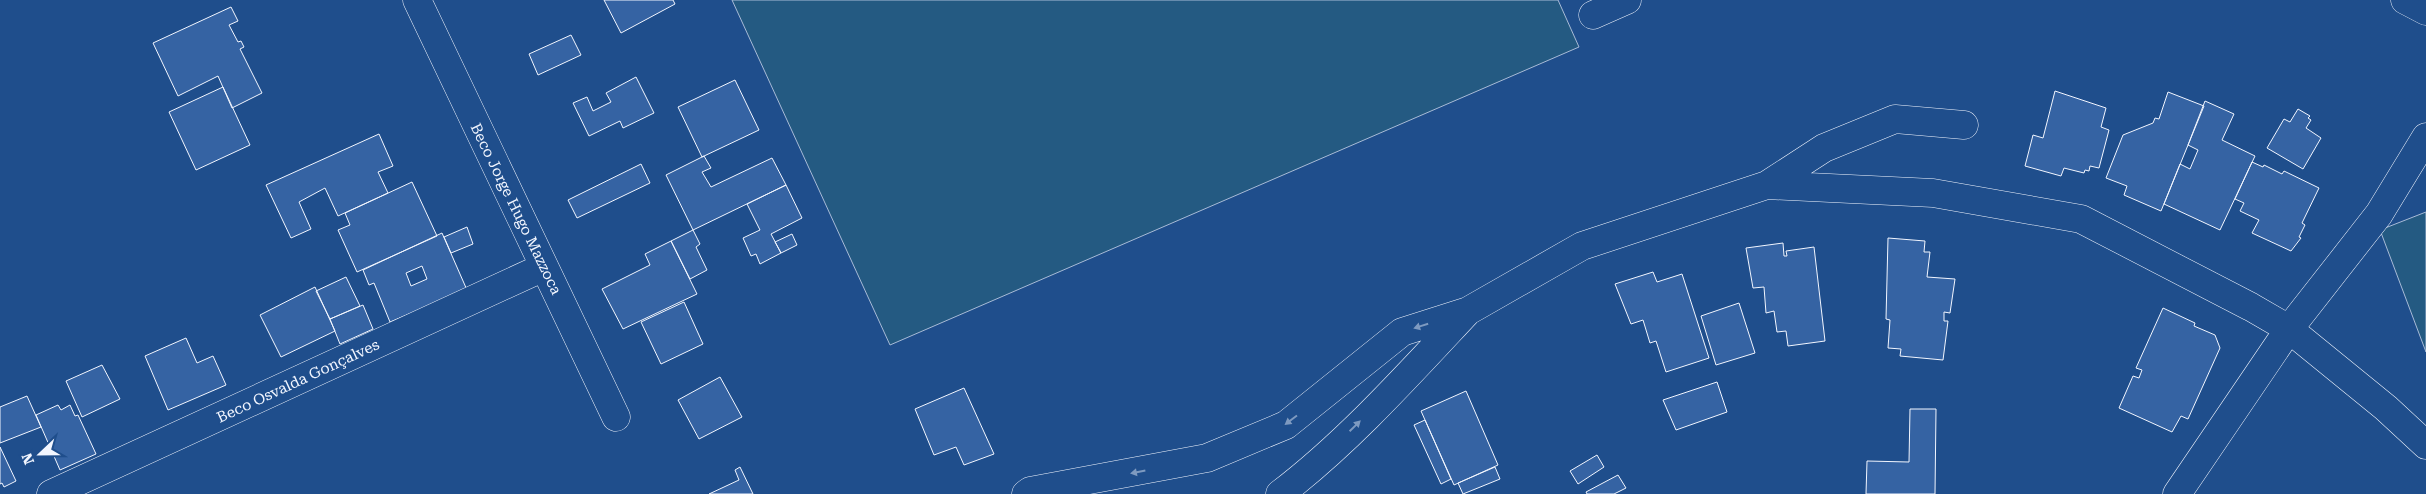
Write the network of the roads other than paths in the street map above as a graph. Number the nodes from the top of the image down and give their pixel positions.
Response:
1 (417, 0) edge
2 (1627, 0) edge
3 (2406, 0) edge
4 (2426, 11) edge
5 (1593, 15) dead end
6 (1964, 125) dead end
7 (2426, 137) edge
8 (1767, 185) junction
9 (544, 267) junction
10 (1468, 311) junction
11 (2289, 329) junction
12 (616, 417) dead end
13 (2426, 445) edge
14 (51, 494) edge
15 (1026, 494) edge
16 (1280, 494) edge
17 (2177, 494) edge

1 - 9 street, Beco Jorge Hugo Mazzoca
2 - 5 street
3 - 4 street
6 - 8 street
7 - 11 street
8 - 10 street
8 - 11 street
9 - 12 street, Beco Jorge Hugo Mazzoca
9 - 14 street, Beco Osvalda Gonçalves
10 -> 15 street
16 -> 10 street
11 - 13 street
11 - 17 street

